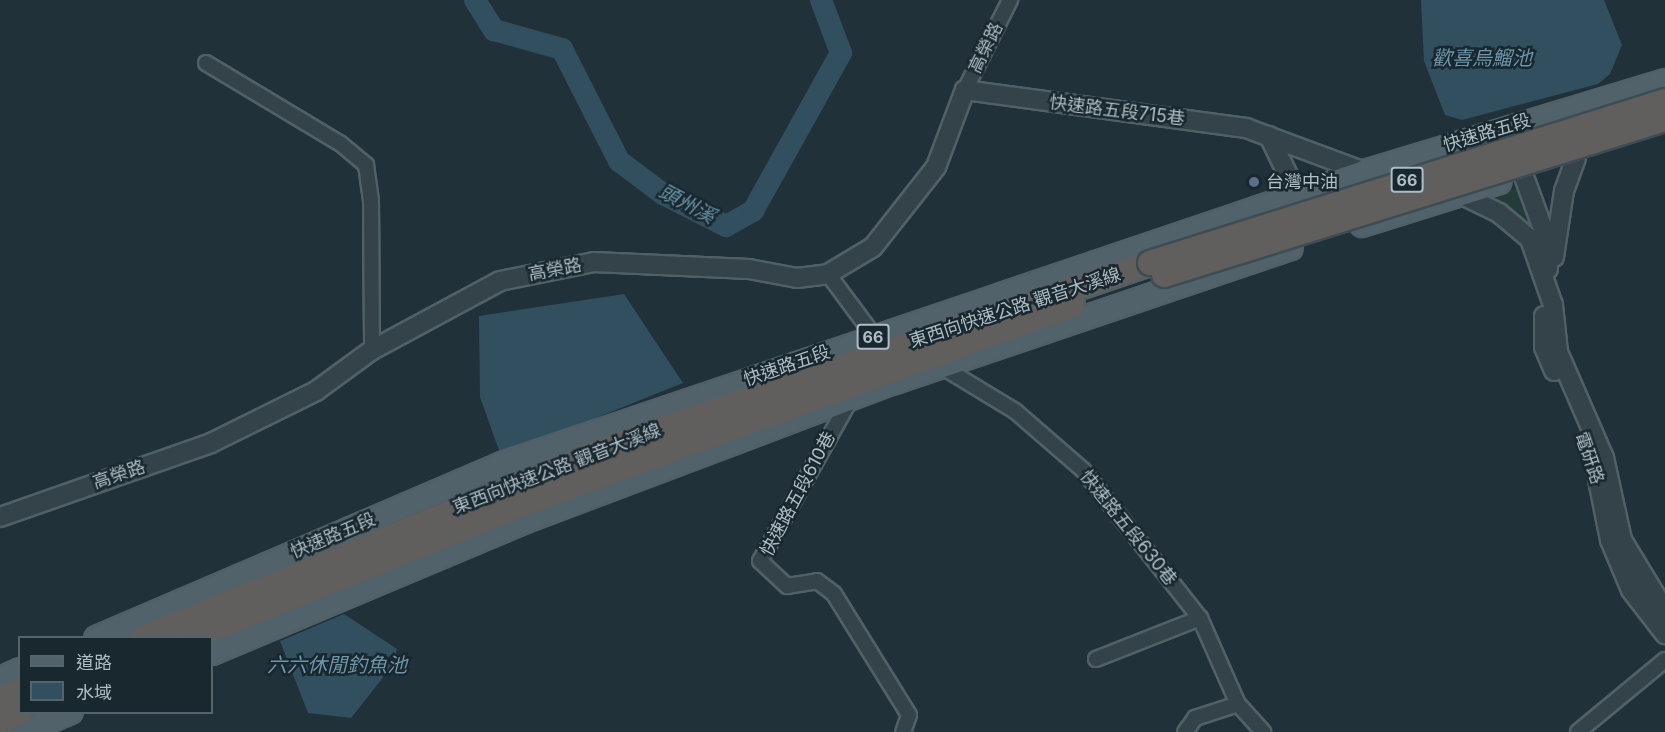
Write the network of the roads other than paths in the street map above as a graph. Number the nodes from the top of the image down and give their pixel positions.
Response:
1 (1010, 0) edge
2 (206, 63) dead end
3 (1665, 81) edge
4 (965, 90) junction
5 (1665, 101) edge
6 (1665, 119) edge
7 (1503, 127) junction
8 (1665, 131) edge
9 (1269, 136) junction
10 (1576, 158) junction
11 (1364, 172) junction
12 (1525, 172) junction
13 (1462, 195) junction
14 (1299, 197) junction
15 (1317, 239) junction
16 (828, 274) junction
17 (1546, 281) junction
18 (874, 336) junction
19 (372, 350) junction
20 (944, 368) junction
21 (758, 376) junction
22 (850, 400) junction
23 (765, 432) junction
24 (634, 438) junction
25 (628, 466) junction
26 (0, 517) edge
27 (1665, 611) edge
28 (1200, 618) junction
29 (1665, 634) edge
30 (101, 636) edge
31 (147, 636) edge
32 (195, 636) edge
33 (213, 653) edge
34 (1096, 659) dead end
35 (1665, 660) edge
36 (18, 671) edge
37 (0, 679) edge
38 (18, 692) edge
39 (0, 699) edge
40 (1238, 704) junction
41 (18, 713) edge
42 (66, 714) edge
43 (0, 721) edge
44 (24, 732) edge
45 (903, 732) edge
46 (1185, 732) edge
47 (1263, 732) edge
48 (1578, 732) edge

1 - 4 street, 高榮路
2 - 19 street
3 - 7 main road, 快速路五段 / 66
4 - 9 street, 快速路五段715巷
4 - 16 street, 高榮路
5 - 24 highway, 東西向快速公路 觀音大溪線 / 66, bridge
6 - 25 highway, 東西向快速公路 觀音大溪線 / 66, bridge
7 - 11 main road, 快速路五段 / 66
7 - 12 street, 電研路
8 - 10 main road, 66
9 - 11 street, 快速路五段715巷
9 - 14 street
10 - 12 main road, 66
10 - 17 street
11 - 14 main road, 快速路五段 / 66
12 - 13 main road, 66
12 - 17 street, 電研路
13 - 15 main road, 66
13 - 17 street, 電研路
14 - 15 street
14 - 18 main road, 快速路五段 / 66
15 - 20 main road, 66
16 - 18 street
16 - 19 street, 高榮路
17 - 27 street, 電研路
17 - 29 street, 電研路
18 - 21 main road, 快速路五段 / 66
19 - 26 street, 高榮路
20 - 22 main road, 66
20 - 28 street, 快速路五段630巷
21 - 24 highway
21 - 30 main road, 快速路五段 / 66
22 - 23 main road, 66
22 - 45 street, 快速路五段610巷
23 - 25 highway
23 - 33 main road, 66
24 - 31 highway, 東西向快速公路 觀音大溪線 / 66
25 - 32 highway, 東西向快速公路 觀音大溪線 / 66
28 - 34 street
28 - 40 street, 快速路五段630巷
35 - 48 street
36 - 37 main road
38 - 39 highway
40 - 46 street
40 - 47 street, 快速路五段630巷
41 - 43 highway
42 - 44 main road

